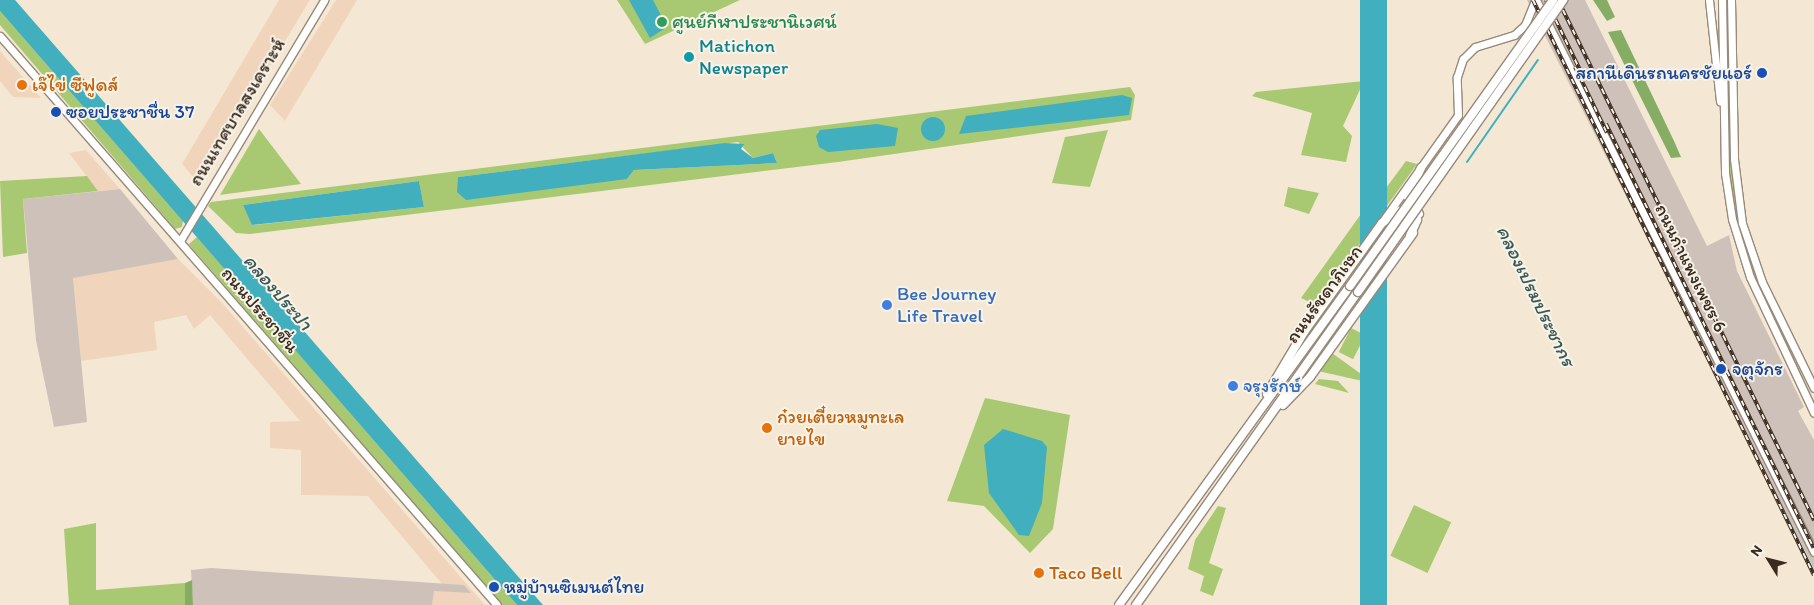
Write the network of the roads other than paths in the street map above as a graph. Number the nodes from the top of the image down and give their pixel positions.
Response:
1 (324, 0) edge
2 (1536, 0) edge
3 (1552, 0) edge
4 (1563, 0) edge
5 (1710, 0) edge
6 (1722, 0) edge
7 (1731, 0) edge
8 (0, 36) edge
9 (1723, 110) junction
10 (1420, 168) junction
11 (1382, 223) junction
12 (1410, 236) junction
13 (180, 241) junction
14 (1814, 388) edge
15 (1814, 412) edge
16 (1271, 417) junction
17 (1244, 432) junction
18 (1814, 552) edge
19 (497, 605) edge
20 (1118, 605) edge
21 (1136, 605) edge

1 - 13 main road, ถนนเทศบาลสงเคราะห์
2 - 10 main road
2 - 18 main road, ถนนกำแพงเพชร 6
3 - 17 main road, ถนนรัชดาภิเษก, bridge
4 - 16 main road, ถนนรัชดาภิเษก, bridge
5 - 9 main road
6 - 9 main road
7 - 14 main road
8 - 13 main road, ถนนประชาชื่น
9 - 15 main road
10 - 11 main road
10 - 12 main road
11 - 12 main road
11 - 17 main road
12 - 16 main road
13 - 19 main road, ถนนประชาชื่น
16 - 21 main road, ถนนรัชดาภิเษก
17 - 20 main road, ถนนรัชดาภิเษก

